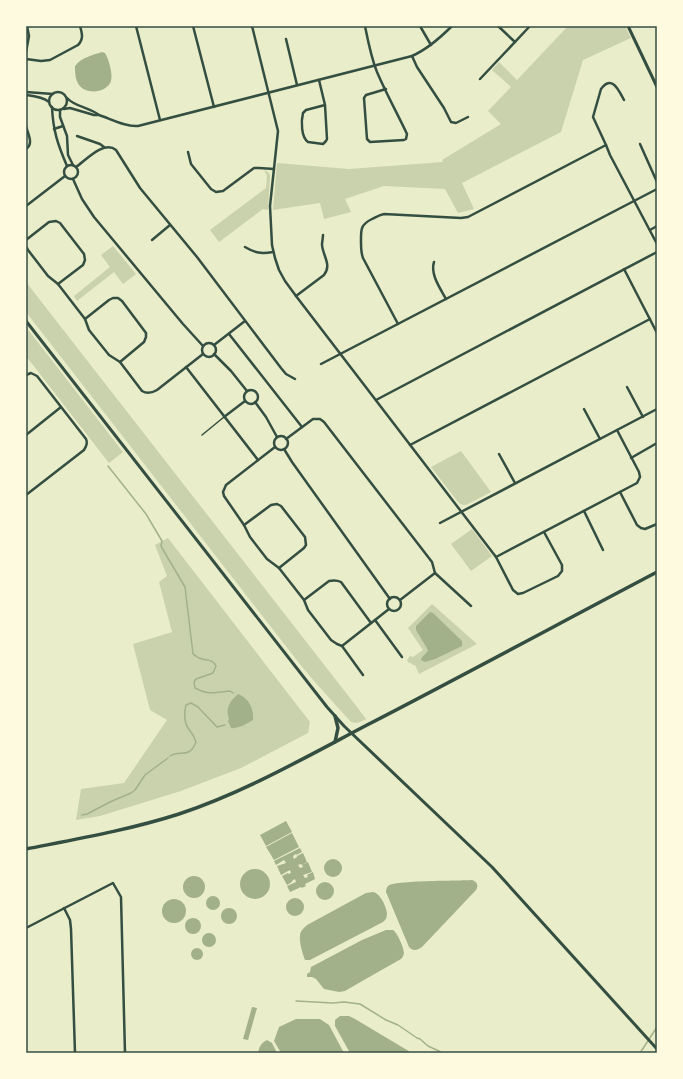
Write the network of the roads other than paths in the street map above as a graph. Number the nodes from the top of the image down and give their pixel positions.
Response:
1 (27, 26) edge
2 (80, 26) edge
3 (136, 26) edge
4 (193, 26) edge
5 (252, 26) edge
6 (365, 26) edge
7 (420, 26) edge
8 (452, 26) edge
9 (498, 26) edge
10 (530, 26) edge
11 (628, 26) edge
12 (286, 39) dead end
13 (515, 42) junction
14 (431, 45) junction
15 (26, 52) edge
16 (412, 56) junction
17 (26, 59) edge
18 (375, 66) junction
19 (480, 79) dead end
20 (319, 80) junction
21 (298, 86) junction
22 (657, 87) edge
23 (386, 89) junction
24 (26, 92) edge
25 (269, 93) junction
26 (53, 94) junction
27 (26, 95) edge
28 (66, 98) junction
29 (624, 100) dead end
30 (50, 103) junction
31 (324, 105) junction
32 (52, 107) junction
33 (214, 107) junction
34 (61, 109) junction
35 (99, 115) junction
36 (468, 117) dead end
37 (160, 120) junction
38 (26, 126) edge
39 (63, 126) junction
40 (54, 129) junction
41 (76, 136) dead end
42 (640, 144) dead end
43 (606, 145) junction
44 (104, 147) junction
45 (26, 149) edge
46 (188, 152) dead end
47 (72, 165) junction
48 (67, 166) junction
49 (76, 167) junction
50 (274, 169) junction
51 (65, 176) junction
52 (73, 179) junction
53 (657, 182) edge
54 (657, 189) edge
55 (634, 200) junction
56 (26, 206) edge
57 (170, 225) junction
58 (657, 226) edge
59 (650, 230) junction
60 (323, 235) dead end
61 (26, 240) edge
62 (152, 240) dead end
63 (657, 244) edge
64 (26, 246) edge
65 (245, 247) dead end
66 (273, 252) junction
67 (657, 252) edge
68 (434, 262) dead end
69 (624, 269) junction
70 (58, 284) junction
71 (296, 296) junction
72 (446, 298) junction
73 (85, 319) junction
74 (650, 319) junction
75 (26, 321) edge
76 (245, 322) junction
77 (398, 324) junction
78 (656, 326) edge
79 (657, 333) edge
80 (229, 334) junction
81 (214, 345) junction
82 (203, 346) junction
83 (204, 354) junction
84 (214, 354) junction
85 (341, 354) junction
86 (120, 362) junction
87 (321, 364) dead end
88 (186, 367) junction
89 (26, 375) edge
90 (295, 379) dead end
91 (627, 387) dead end
92 (246, 391) junction
93 (376, 400) junction
94 (245, 401) junction
95 (255, 402) junction
96 (61, 407) junction
97 (584, 409) dead end
98 (657, 409) edge
99 (224, 417) junction
100 (642, 417) junction
101 (302, 427) junction
102 (617, 430) junction
103 (26, 435) edge
104 (202, 435) dead end
105 (277, 437) junction
106 (286, 439) junction
107 (600, 439) junction
108 (657, 443) edge
109 (410, 444) junction
110 (275, 447) junction
111 (284, 449) junction
112 (499, 454) dead end
113 (631, 458) junction
114 (258, 460) junction
115 (515, 484) junction
116 (620, 492) junction
117 (26, 495) edge
118 (461, 511) junction
119 (584, 511) junction
120 (440, 523) dead end
121 (657, 524) edge
122 (244, 525) junction
123 (544, 532) junction
124 (603, 550) dead end
125 (496, 557) junction
126 (279, 568) junction
127 (657, 572) edge
128 (435, 573) junction
129 (390, 599) junction
130 (304, 600) junction
131 (400, 600) junction
132 (472, 606) dead end
133 (389, 609) junction
134 (375, 620) junction
135 (371, 623) junction
136 (342, 646) junction
137 (402, 657) dead end
138 (363, 675) dead end
139 (335, 716) junction
140 (352, 733) junction
141 (335, 742) junction
142 (26, 849) edge
143 (64, 908) junction
144 (26, 928) edge
145 (657, 1049) edge
146 (75, 1053) edge
147 (125, 1053) edge

1 - 15 street
2 - 17 street
3 - 37 street
4 - 33 street
5 - 25 street
6 - 18 street
7 - 14 street
8 - 14 street
9 - 13 street
10 - 13 street
11 - 22 street
12 - 21 street
13 - 19 street
14 - 16 street
16 - 18 street
16 - 36 street
18 - 20 street
18 - 23 street
20 - 21 street
20 - 31 street
21 - 25 street
23 - 23 street
24 - 26 street
25 - 33 street
25 - 50 street
26 - 28 street
26 - 30 street
27 - 30 street
28 - 34 street
28 - 35 street
29 - 43 street
30 - 32 street
31 - 31 street
32 - 34 street
32 - 40 street
33 - 37 street
34 - 35 street
34 - 39 street
35 - 37 street
38 - 45 street
39 - 40 street
39 - 47 street
40 - 48 street
41 - 44 street
42 - 53 street
43 - 55 street
43 - 77 street
44 - 49 street
44 - 57 street
46 - 50 street
47 - 48 street
47 - 49 street
48 - 51 street
49 - 52 street
50 - 66 street
51 - 52 street
51 - 56 street
52 - 82 street
54 - 55 street
55 - 59 street
55 - 72 street
57 - 62 street
57 - 76 street
58 - 59 street
59 - 63 street
60 - 71 street
61 - 70 street
64 - 70 street
65 - 66 street
66 - 71 street
67 - 69 street
68 - 72 street
69 - 74 street
69 - 93 street
70 - 73 street
71 - 85 street
72 - 77 street
73 - 86 street
73 - 86 street
74 - 78 street
74 - 109 street
75 - 139 street
76 - 80 street
76 - 90 street
77 - 85 street
78 - 79 street
80 - 81 street
80 - 101 street
81 - 82 street
81 - 84 street
82 - 83 street
83 - 84 street
83 - 88 street
84 - 92 street
85 - 87 street
85 - 93 street
86 - 88 street
88 - 99 street
89 - 96 street
91 - 100 street
92 - 94 street
92 - 95 street
93 - 109 street
94 - 95 street
94 - 99 street
95 - 105 street
96 - 103 street
96 - 117 street
97 - 107 street
98 - 100 street
99 - 104 lane
99 - 114 street
100 - 102 street
101 - 106 street
101 - 128 street
102 - 107 street
102 - 113 street
105 - 106 street
105 - 110 street
106 - 111 street
107 - 115 street
108 - 113 street
109 - 118 street
110 - 111 street
110 - 114 street
111 - 129 street
112 - 115 street
113 - 116 street
114 - 122 street
115 - 118 street
116 - 119 street
116 - 121 street
118 - 120 street
118 - 125 street
119 - 123 street
119 - 124 street
122 - 126 street
122 - 126 street
123 - 125 street
123 - 125 street
126 - 130 street
127 - 140 main road
128 - 131 street
128 - 132 street
129 - 131 street
129 - 133 street
130 - 135 street
130 - 136 street
131 - 133 street
133 - 134 street
134 - 135 street
134 - 137 street
135 - 136 street
136 - 138 street
139 - 140 street
139 - 141 main road
140 - 141 main road
140 - 145 street
141 - 142 main road
143 - 144 street
143 - 146 street
143 - 147 street

